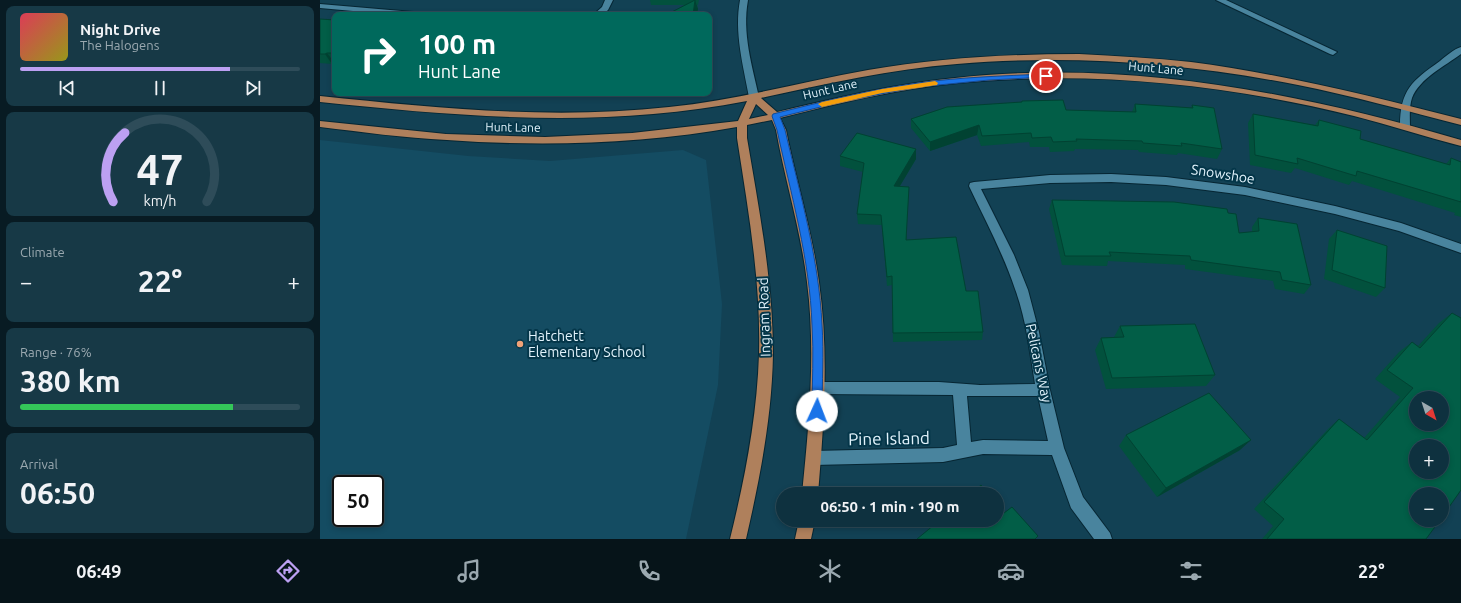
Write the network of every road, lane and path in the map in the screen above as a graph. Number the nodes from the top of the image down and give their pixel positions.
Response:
1 (368, 0) edge
2 (609, 0) edge
3 (744, 0) edge
4 (1220, 0) edge
5 (320, 6) edge
6 (356, 9) junction
7 (390, 12) edge
8 (600, 12) edge
9 (1461, 50) edge
10 (1333, 52) dead end
11 (754, 97) junction
12 (320, 99) edge
13 (1405, 107) junction
14 (776, 116) junction
15 (1461, 122) edge
16 (742, 123) junction
17 (320, 124) edge
18 (1405, 126) junction
19 (1461, 143) edge
20 (974, 186) joint
21 (1461, 249) edge
22 (818, 388) junction
23 (959, 390) junction
24 (1043, 390) junction
25 (1058, 448) junction
26 (965, 451) junction
27 (813, 458) junction
28 (811, 487) edge
29 (806, 527) edge
30 (738, 539) edge
31 (804, 539) edge
32 (1104, 539) edge

1 - 6 street
2 - 8 street
3 - 11 street
4 - 10 street
5 - 6 street
6 - 7 street
9 - 13 street
11 - 12 main road, Hunt Lane
11 - 13 main road, Hunt Lane
11 - 14 main road
11 - 16 main road, Ingram Road
13 - 15 main road, Hunt Lane
13 - 18 street
14 - 16 main road, Hunt Lane
14 - 18 main road, Hunt Lane
14 - 22 main road
16 - 17 main road, Hunt Lane
16 - 30 main road, Ingram Road
18 - 19 main road, Hunt Lane
20 - 21 street, Snowshoe
20 - 24 street, Pelicans Way
22 - 23 street
22 - 27 main road
23 - 24 street
23 - 26 street
24 - 25 street, Pelicans Way
25 - 26 street, Pine Island
25 - 32 street, Pelicans Way
26 - 27 street, Pine Island
27 - 28 main road
29 - 31 main road

